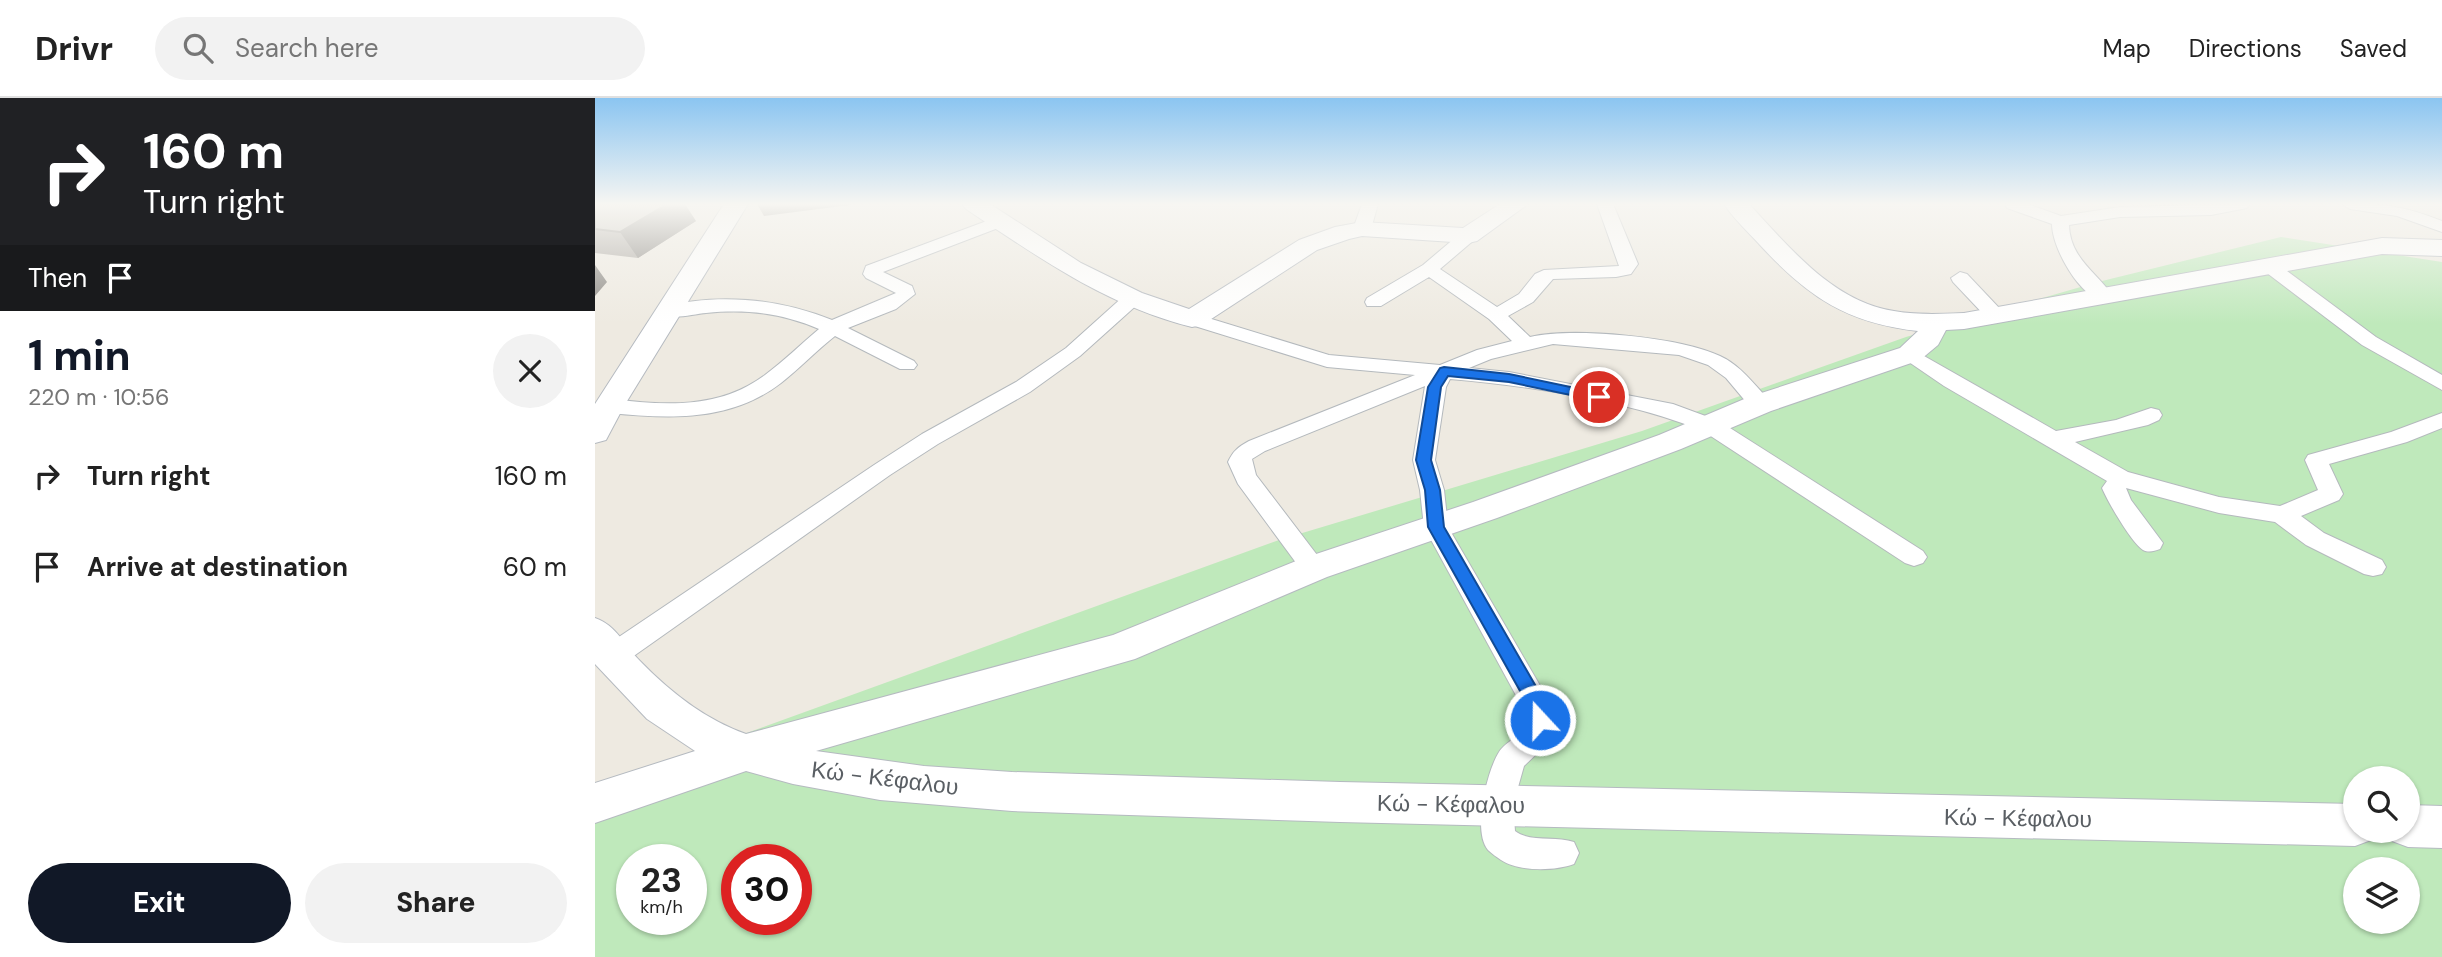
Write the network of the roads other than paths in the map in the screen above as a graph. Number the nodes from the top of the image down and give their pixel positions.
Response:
1 (711, 244) edge
2 (940, 244) edge
3 (1035, 244) edge
4 (1311, 244) edge
5 (1458, 244) edge
6 (1622, 244) edge
7 (1772, 244) edge
8 (2065, 244) edge
9 (2411, 244) edge
10 (2269, 266) junction
11 (1429, 269) junction
12 (1960, 278) dead end
13 (2103, 296) junction
14 (1132, 299) junction
15 (1374, 302) dead end
16 (668, 311) junction
17 (1496, 315) junction
18 (1995, 315) junction
19 (1192, 319) junction
20 (1935, 324) junction
21 (833, 328) junction
22 (1525, 343) junction
23 (1909, 354) junction
24 (907, 365) dead end
25 (1444, 371) junction
26 (2442, 384) edge
27 (608, 406) junction
28 (1756, 406) junction
29 (1673, 411) junction
30 (2151, 415) dead end
31 (2442, 420) edge
32 (1711, 426) junction
33 (595, 433) edge
34 (2053, 439) junction
35 (2120, 478) junction
36 (2282, 515) junction
37 (1436, 527) junction
38 (2151, 544) dead end
39 (1914, 557) dead end
40 (2372, 567) dead end
41 (1314, 568) junction
42 (603, 645) edge
43 (745, 753) junction
44 (595, 803) edge
45 (1497, 805) junction
46 (2343, 825) edge
47 (2420, 826) edge
48 (2442, 827) edge
49 (1563, 853) dead end

1 - 16 street
2 - 21 street
3 - 14 street
4 - 19 street
5 - 11 street
6 - 17 street
7 - 20 street
8 - 13 street
9 - 10 street
10 - 13 street
10 - 26 street
11 - 15 street
11 - 17 street
12 - 18 street
13 - 18 street
14 - 19 street
14 - 42 street
16 - 21 street
16 - 27 street
17 - 22 street
18 - 20 street
19 - 25 street
20 - 23 street
21 - 24 street
21 - 27 street
22 - 25 street
22 - 28 street
23 - 28 street
23 - 34 street
25 - 29 street
25 - 37 street
25 - 41 street
27 - 33 street
28 - 29 street
28 - 32 street
29 - 32 street
30 - 34 street
31 - 36 street
32 - 37 street
32 - 39 street
34 - 35 street
35 - 36 street
35 - 38 street
36 - 40 street
37 - 41 street
37 - 45 street
41 - 43 street
42 - 43 street, Κώ - Κέφαλου
43 - 44 street
43 - 45 street, Κώ - Κέφαλου
45 - 46 street, Κώ - Κέφαλου
45 - 49 street
47 - 48 street

